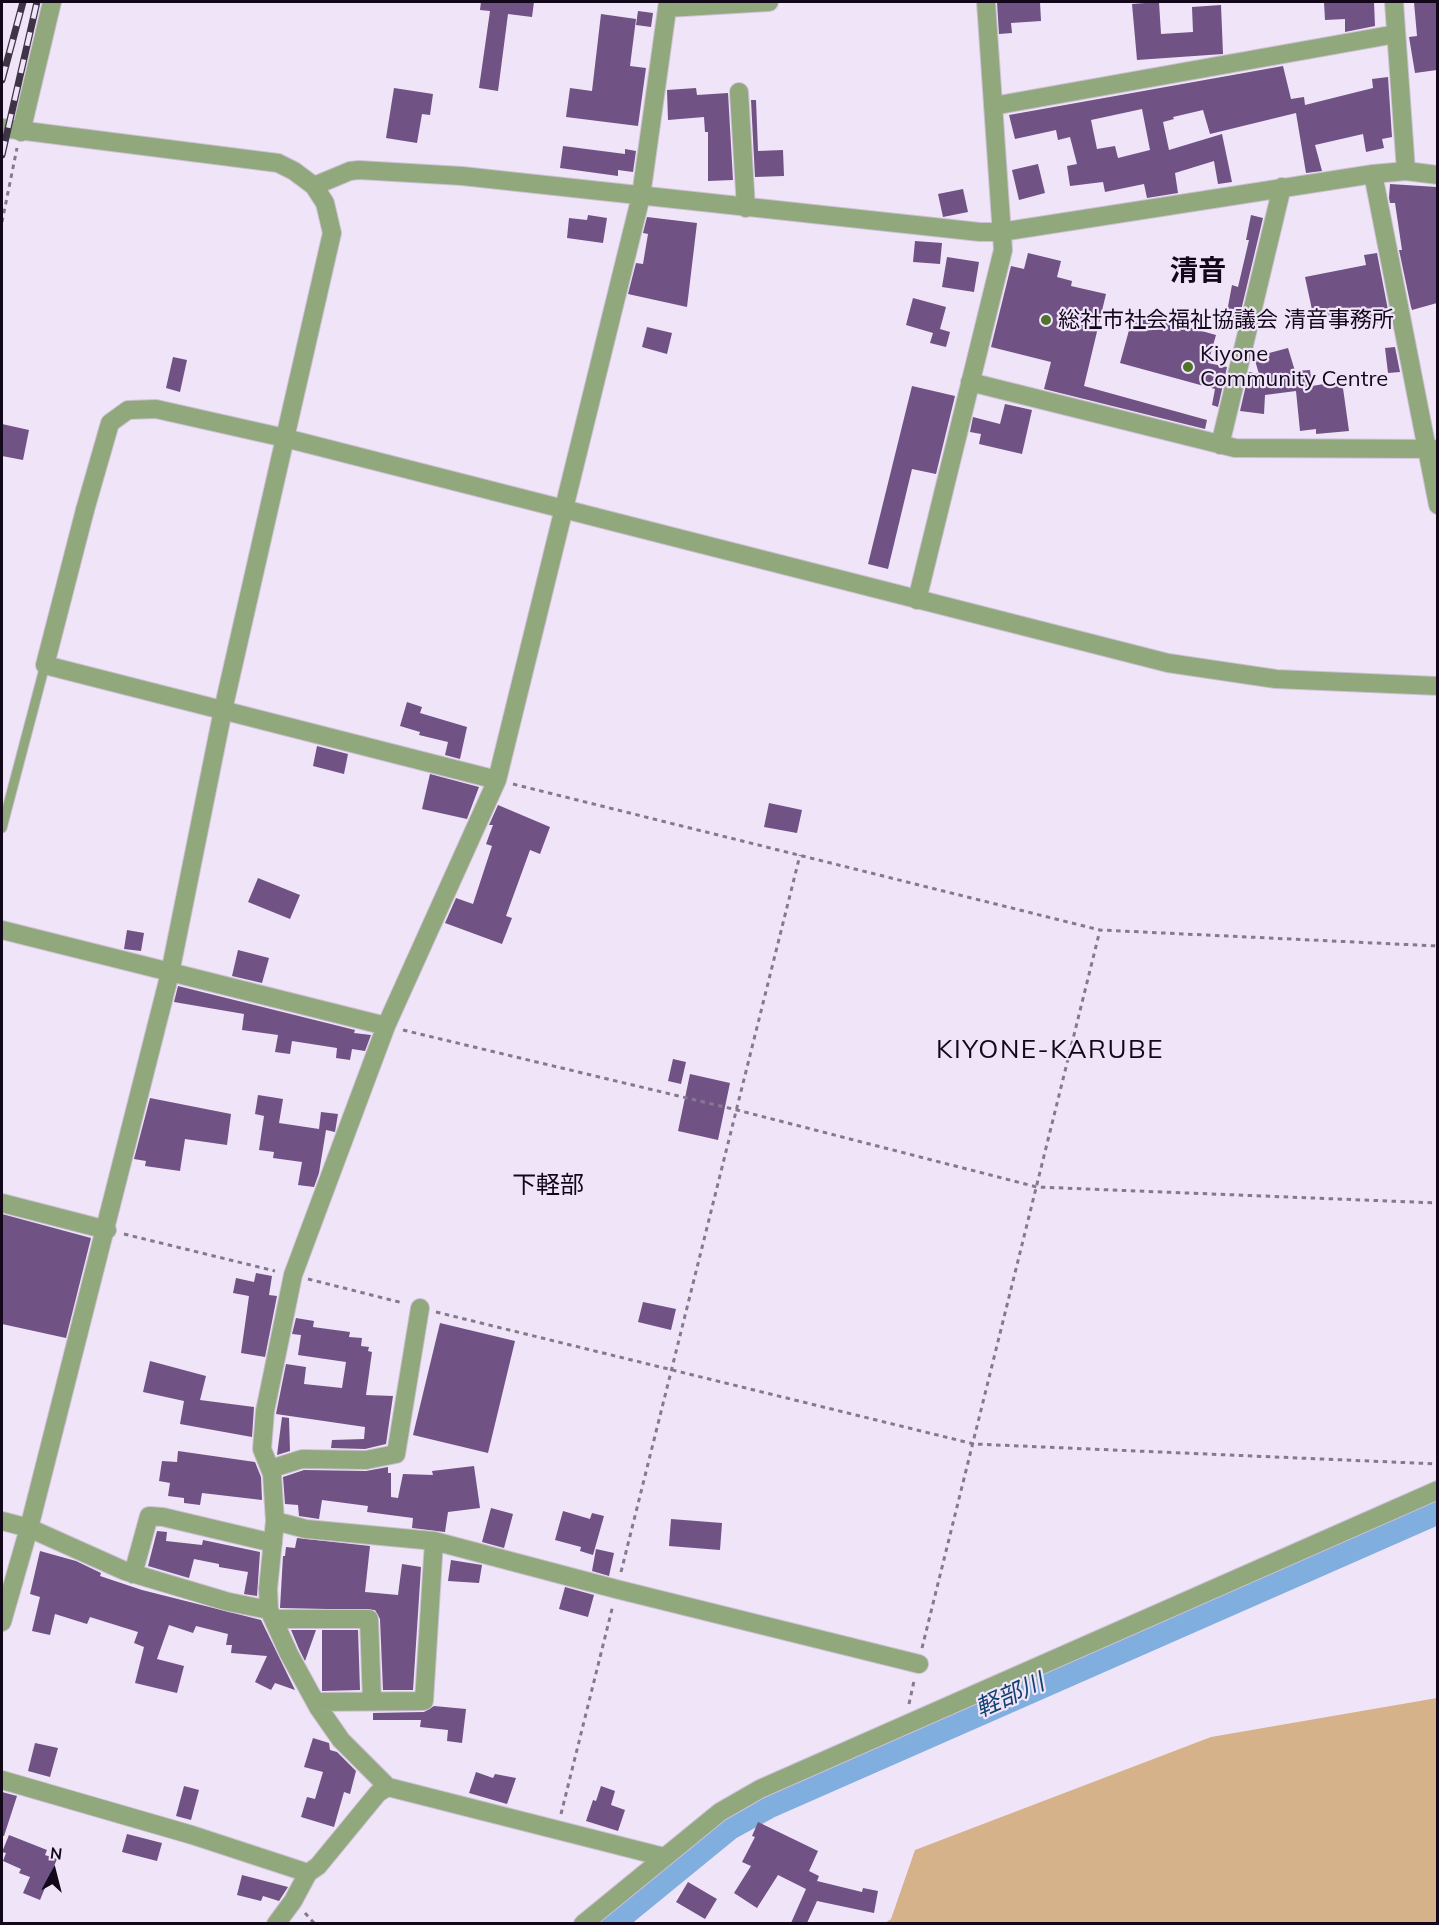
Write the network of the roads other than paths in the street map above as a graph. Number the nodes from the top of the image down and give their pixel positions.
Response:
1 (52, 2) edge
2 (769, 2) edge
3 (986, 2) edge
4 (1394, 2) edge
5 (668, 5) edge
6 (1396, 34) junction
7 (739, 92) dead end
8 (993, 106) junction
9 (2, 128) edge
10 (21, 132) junction
11 (1406, 171) junction
12 (1373, 174) junction
13 (1437, 175) edge
14 (315, 186) junction
15 (1282, 187) junction
16 (641, 196) junction
17 (746, 208) junction
18 (1001, 231) junction
19 (970, 382) junction
20 (285, 438) junction
21 (1220, 445) junction
22 (1432, 450) edge
23 (1437, 505) edge
24 (563, 510) junction
25 (917, 600) junction
26 (45, 665) junction
27 (1437, 686) edge
28 (223, 710) junction
29 (497, 780) junction
30 (5, 805) edge
31 (2, 828) edge
32 (2, 930) edge
33 (171, 973) junction
34 (386, 1026) junction
35 (2, 1203) edge
36 (107, 1230) junction
37 (420, 1308) road end
38 (270, 1469) junction
39 (1437, 1490) edge
40 (2, 1521) edge
41 (275, 1521) junction
42 (29, 1528) junction
43 (434, 1541) junction
44 (273, 1543) junction
45 (133, 1574) junction
46 (271, 1615) junction
47 (2, 1622) edge
48 (919, 1664) road end
49 (372, 1701) junction
50 (315, 1702) junction
51 (2, 1780) edge
52 (388, 1787) junction
53 (664, 1857) junction
54 (308, 1873) junction
55 (276, 1923) edge
56 (584, 1923) edge

1 - 10 street
2 - 5 street
3 - 8 street
4 - 6 street
5 - 16 street
6 - 8 street
6 - 11 street
7 - 17 street
8 - 18 street
9 - 10 street
10 - 14 street
11 - 12 street
11 - 13 street
12 - 15 street
12 - 22 street
14 - 16 street
14 - 20 street
15 - 18 street
15 - 21 street
16 - 17 street
16 - 24 street
17 - 18 street
18 - 19 street
19 - 21 street
19 - 25 street
20 - 24 street
20 - 26 street
20 - 28 street
21 - 22 street
22 - 23 street
24 - 25 street
24 - 29 street
25 - 27 street
26 - 28 street
26 - 30 lane
28 - 29 street
28 - 33 street
29 - 34 street
30 - 31 lane
32 - 33 street
33 - 34 street
33 - 36 street
34 - 38 street
35 - 36 street
36 - 42 street
37 - 38 street
38 - 41 street
39 - 53 street
40 - 42 street
41 - 43 street
41 - 44 street
42 - 45 street
42 - 47 street
43 - 48 street
43 - 49 street
44 - 45 street
44 - 46 street
45 - 46 street
46 - 49 street
46 - 50 street
49 - 50 street
50 - 52 street
51 - 54 street
52 - 53 street
52 - 54 street
53 - 56 street
54 - 55 street

